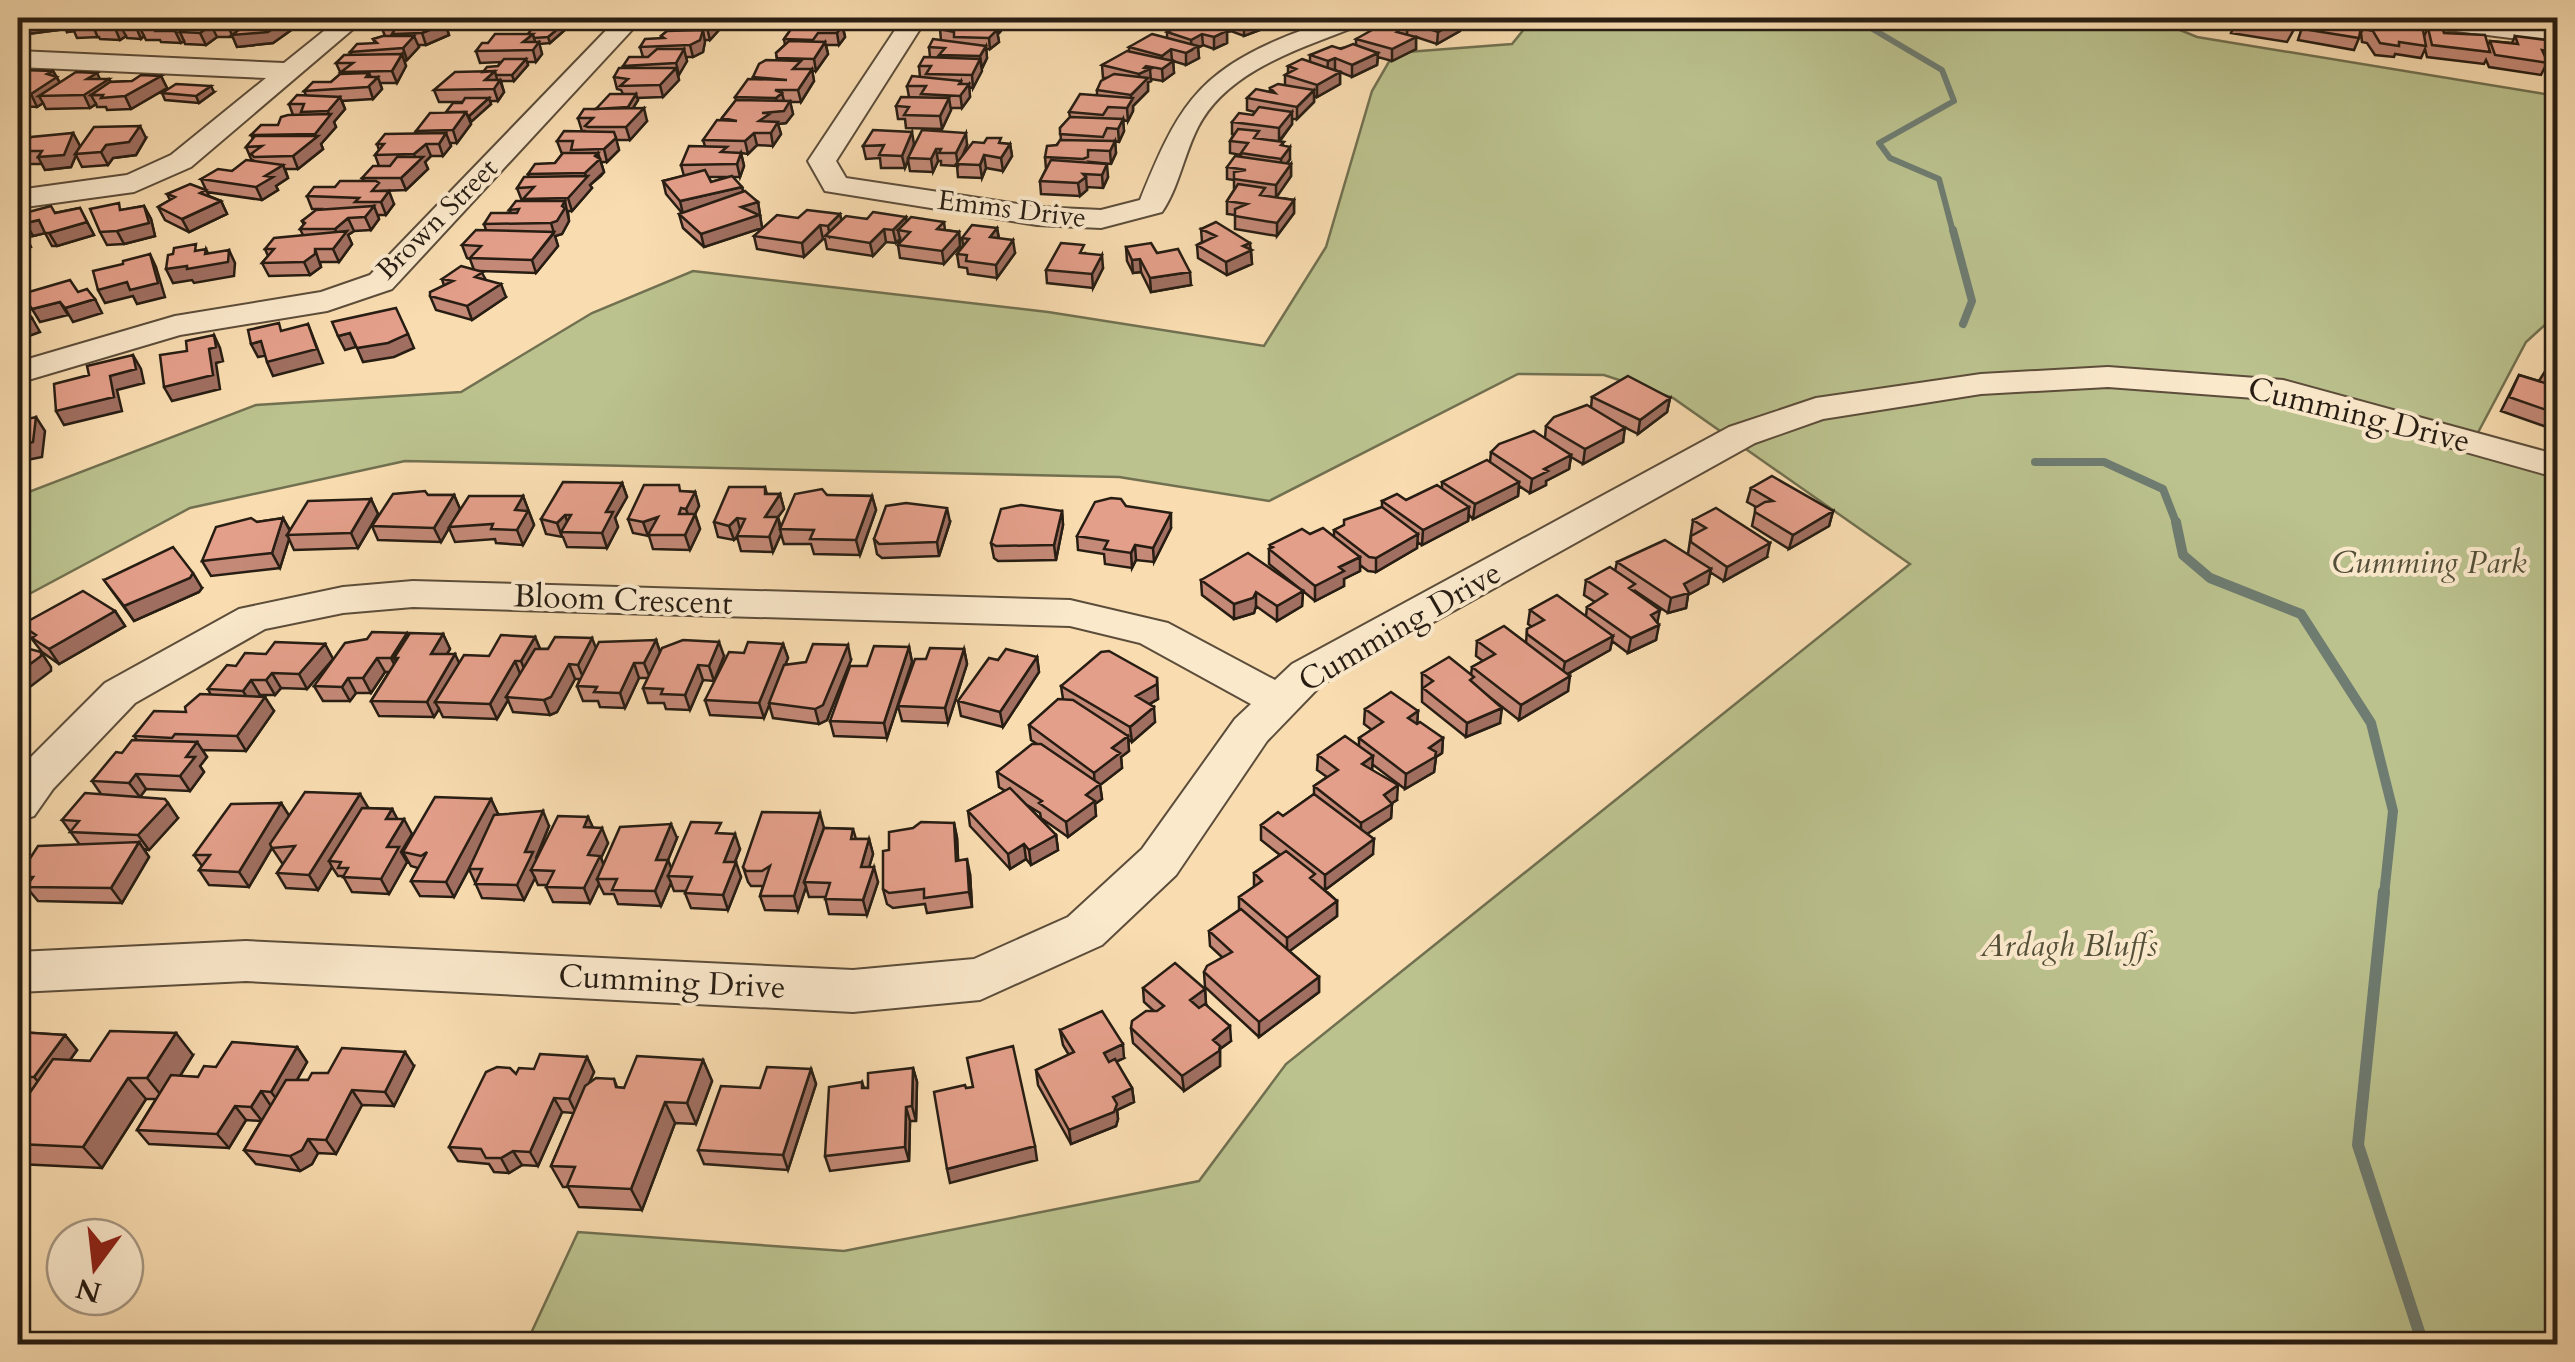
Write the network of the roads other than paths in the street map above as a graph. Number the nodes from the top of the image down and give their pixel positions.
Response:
1 (354, 18) edge
2 (630, 18) edge
3 (914, 18) edge
4 (1356, 18) edge
5 (2408, 18) edge
6 (2558, 36) edge
7 (18, 59) edge
8 (290, 71) junction
9 (18, 199) edge
10 (18, 374) edge
11 (2558, 467) edge
12 (1280, 701) junction
13 (18, 804) edge
14 (18, 972) edge

1 - 8 street
2 - 10 street, Brown Street
3 - 4 street, Emms Drive
5 - 6 street
7 - 8 street
8 - 9 street
11 - 12 street, Cumming Drive
12 - 13 street, Bloom Crescent
12 - 14 street, Cumming Drive

